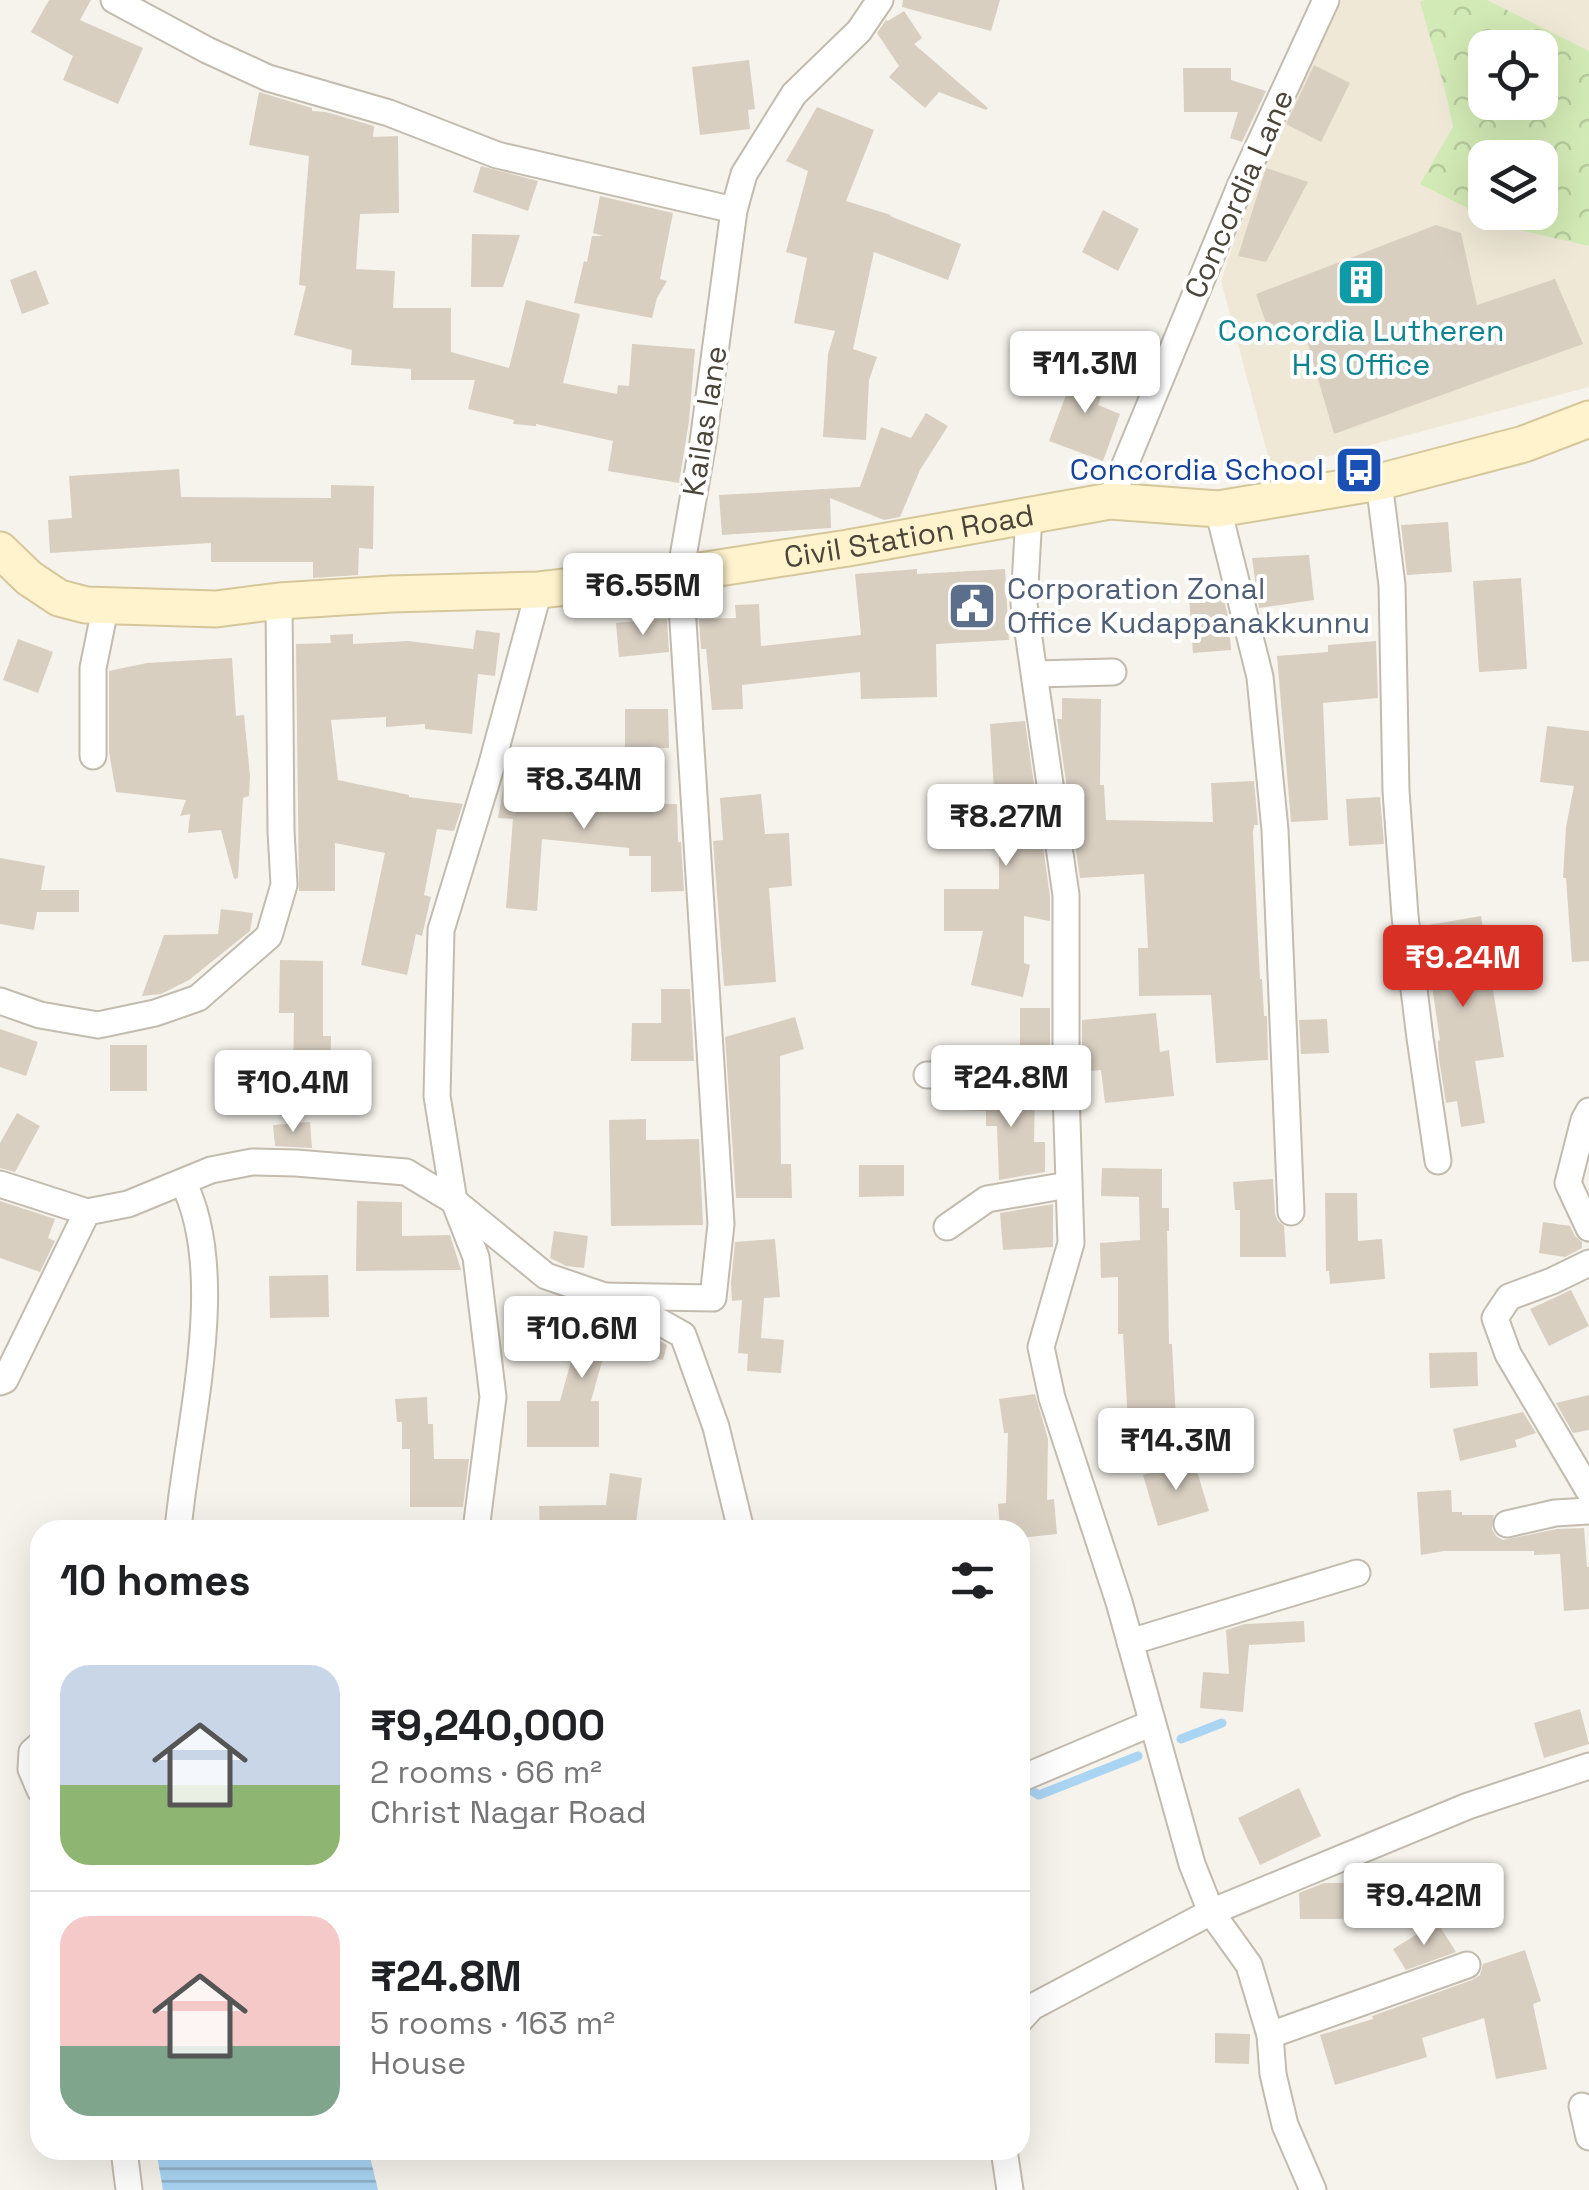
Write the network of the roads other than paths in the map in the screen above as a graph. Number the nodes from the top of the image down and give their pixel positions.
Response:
1 (114, 0) edge
2 (880, 0) edge
3 (1326, 0) edge
4 (734, 210) junction
5 (1589, 419) edge
6 (1379, 482) junction
7 (1110, 501) junction
8 (1218, 509) junction
9 (1029, 514) junction
10 (0, 550) edge
11 (680, 574) junction
12 (539, 590) junction
13 (278, 601) junction
14 (106, 604) junction
15 (1113, 672) dead end
16 (1035, 674) junction
17 (93, 756) dead end
18 (0, 1001) edge
19 (927, 1074) dead end
20 (1066, 1076) junction
21 (1589, 1110) edge
22 (1438, 1160) dead end
23 (183, 1182) junction
24 (0, 1184) edge
25 (1068, 1185) junction
26 (454, 1201) junction
27 (86, 1212) junction
28 (1291, 1212) dead end
29 (948, 1227) dead end
30 (1589, 1228) edge
31 (1589, 1262) edge
32 (602, 1296) junction
33 (0, 1382) edge
34 (1589, 1490) edge
35 (1589, 1510) edge
36 (179, 1520) edge
37 (477, 1520) edge
38 (739, 1520) edge
39 (1508, 1524) dead end
40 (1357, 1573) dead end
41 (1130, 1642) junction
42 (1152, 1723) junction
43 (1589, 1766) edge
44 (1030, 1774) edge
45 (1211, 1912) junction
46 (1467, 1965) dead end
47 (1030, 2009) edge
48 (1270, 2035) junction
49 (1582, 2106) dead end
50 (1589, 2138) edge
51 (125, 2160) edge
52 (1006, 2160) edge
53 (129, 2190) edge
54 (1010, 2190) edge
55 (1313, 2190) edge

1 - 4 street
2 - 4 street, Kailas lane
3 - 7 street, Concordia Lane
4 - 11 street, Kailas lane
5 - 6 main road, Civil Station Road
6 - 8 main road, Civil Station Road
6 - 22 street
7 - 8 main road, Civil Station Road
7 - 9 main road, Civil Station Road
8 - 28 street
9 - 11 main road, Civil Station Road
9 - 16 street
10 - 14 main road, Civil Station Road
11 - 12 main road, Civil Station Road
11 - 32 street, Kailas lane
12 - 13 main road, Civil Station Road
12 - 26 street
13 - 14 main road, Civil Station Road
13 - 18 street
14 - 17 street
15 - 16 street
16 - 20 street
19 - 20 street
20 - 25 street
21 - 30 street
23 - 26 street
23 - 27 street
23 - 36 street
24 - 27 street
25 - 29 street
25 - 41 street
26 - 32 street
26 - 37 street
27 - 33 street
31 - 34 street
32 - 38 street
35 - 39 street
40 - 41 street
41 - 42 street
42 - 44 street
42 - 45 street
43 - 45 street
45 - 47 street
45 - 48 street
46 - 48 street
48 - 55 street
49 - 50 street
51 - 53 street
52 - 54 street

